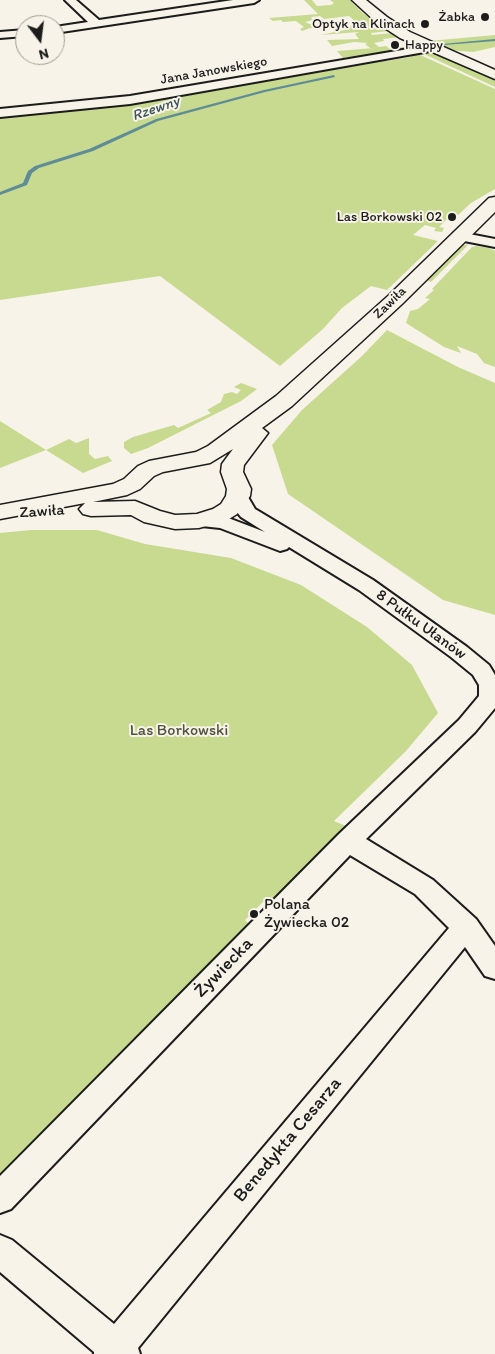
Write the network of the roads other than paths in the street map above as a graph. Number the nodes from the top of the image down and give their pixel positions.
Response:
1 (70, 0) edge
2 (254, 0) edge
3 (358, 0) edge
4 (97, 24) junction
5 (65, 29) edge
6 (15, 34) edge
7 (0, 35) edge
8 (432, 48) junction
9 (495, 75) edge
10 (0, 113) edge
11 (495, 202) edge
12 (459, 236) junction
13 (495, 243) edge
14 (284, 401) junction
15 (183, 462) junction
16 (136, 481) junction
17 (237, 488) junction
18 (144, 512) junction
19 (0, 514) edge
20 (199, 521) junction
21 (334, 567) junction
22 (491, 698) joint
23 (348, 841) junction
24 (466, 927) junction
25 (495, 968) edge
26 (0, 1198) edge
27 (0, 1251) edge
28 (116, 1352) edge

1 - 4 street
2 - 4 street
3 - 8 street
4 - 5 street
6 - 7 street
8 - 9 street
8 - 10 street, Jana Janowskiego
11 - 12 street, Zawiła
12 - 13 street
12 - 14 street, Zawiła
14 - 15 street, Zawiła
14 - 17 street, Zawiła
15 - 16 street, Zawiła
15 - 17 street, Zawiła
16 - 18 street
16 - 19 street, Zawiła
17 - 20 street, Zawiła
17 - 21 street, 8 Pułku Ułanów
18 - 19 street, Zawiła
18 - 20 street, Zawiła
20 - 21 street, 8 Pułku Ułanów
21 - 22 street, 8 Pułku Ułanów
22 - 23 street, Żywiecka
23 - 24 street
23 - 26 street, Żywiecka
24 - 25 street
24 - 28 street, Benedykta Cesarza
27 - 28 street

